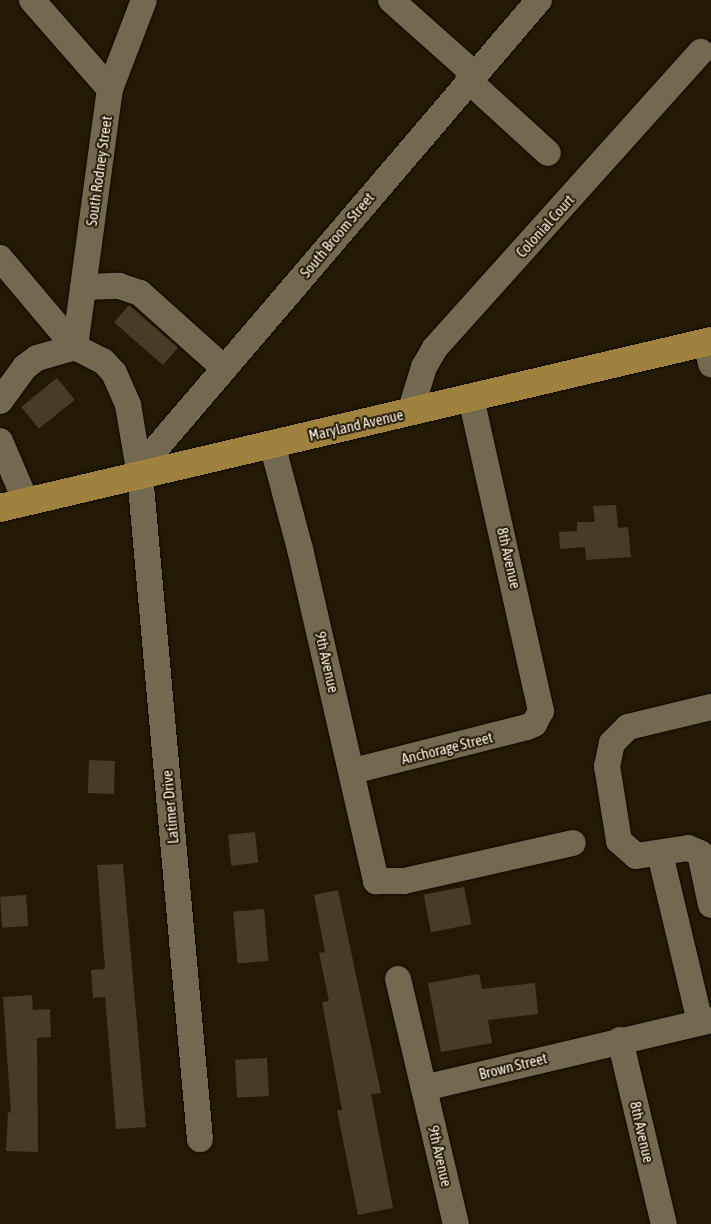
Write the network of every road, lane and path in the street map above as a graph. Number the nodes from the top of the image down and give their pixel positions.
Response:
1 (32, 0) edge
2 (144, 0) edge
3 (391, 0) edge
4 (539, 0) edge
5 (701, 52) dead end
6 (471, 77) junction
7 (110, 89) junction
8 (548, 153) dead end
9 (0, 258) edge
10 (83, 287) junction
11 (75, 347) junction
12 (709, 349) edge
13 (224, 368) junction
14 (471, 398) junction
15 (0, 401) edge
16 (410, 412) junction
17 (0, 441) edge
18 (272, 444) junction
19 (140, 475) junction
20 (13, 505) edge
21 (711, 707) edge
22 (538, 718) joint
23 (353, 771) junction
24 (573, 843) dead end
25 (660, 854) junction
26 (711, 905) edge
27 (398, 979) dead end
28 (706, 1021) edge
29 (620, 1040) junction
30 (424, 1088) junction
31 (200, 1139) dead end
32 (456, 1224) edge
33 (664, 1224) edge

1 - 7 street
2 - 7 street, South Rodney Street
3 - 6 street
4 - 6 street, South Broom Street
5 - 16 street, Colonial Court
6 - 8 street
6 - 13 street, South Broom Street
7 - 10 street, South Rodney Street
9 - 11 street
10 - 11 street, South Rodney Street
10 - 13 street
11 - 15 street
11 - 19 street
12 - 14 main road, Maryland Avenue
13 - 19 street, South Broom Street
14 - 16 main road, Maryland Avenue
14 - 22 street, 8th Avenue
16 - 18 main road, Maryland Avenue
17 - 20 street
18 - 19 main road, Maryland Avenue
18 - 23 street, 9th Avenue
19 - 20 main road, Maryland Avenue
19 - 31 street, Latimer Drive
21 - 25 street
22 - 23 street, Anchorage Street
23 - 24 street, 9th Avenue
25 - 26 street
25 - 28 street
27 - 30 street
28 - 29 street, Brown Street
29 - 30 street, Brown Street
29 - 33 street, 8th Avenue
30 - 32 street, 9th Avenue

